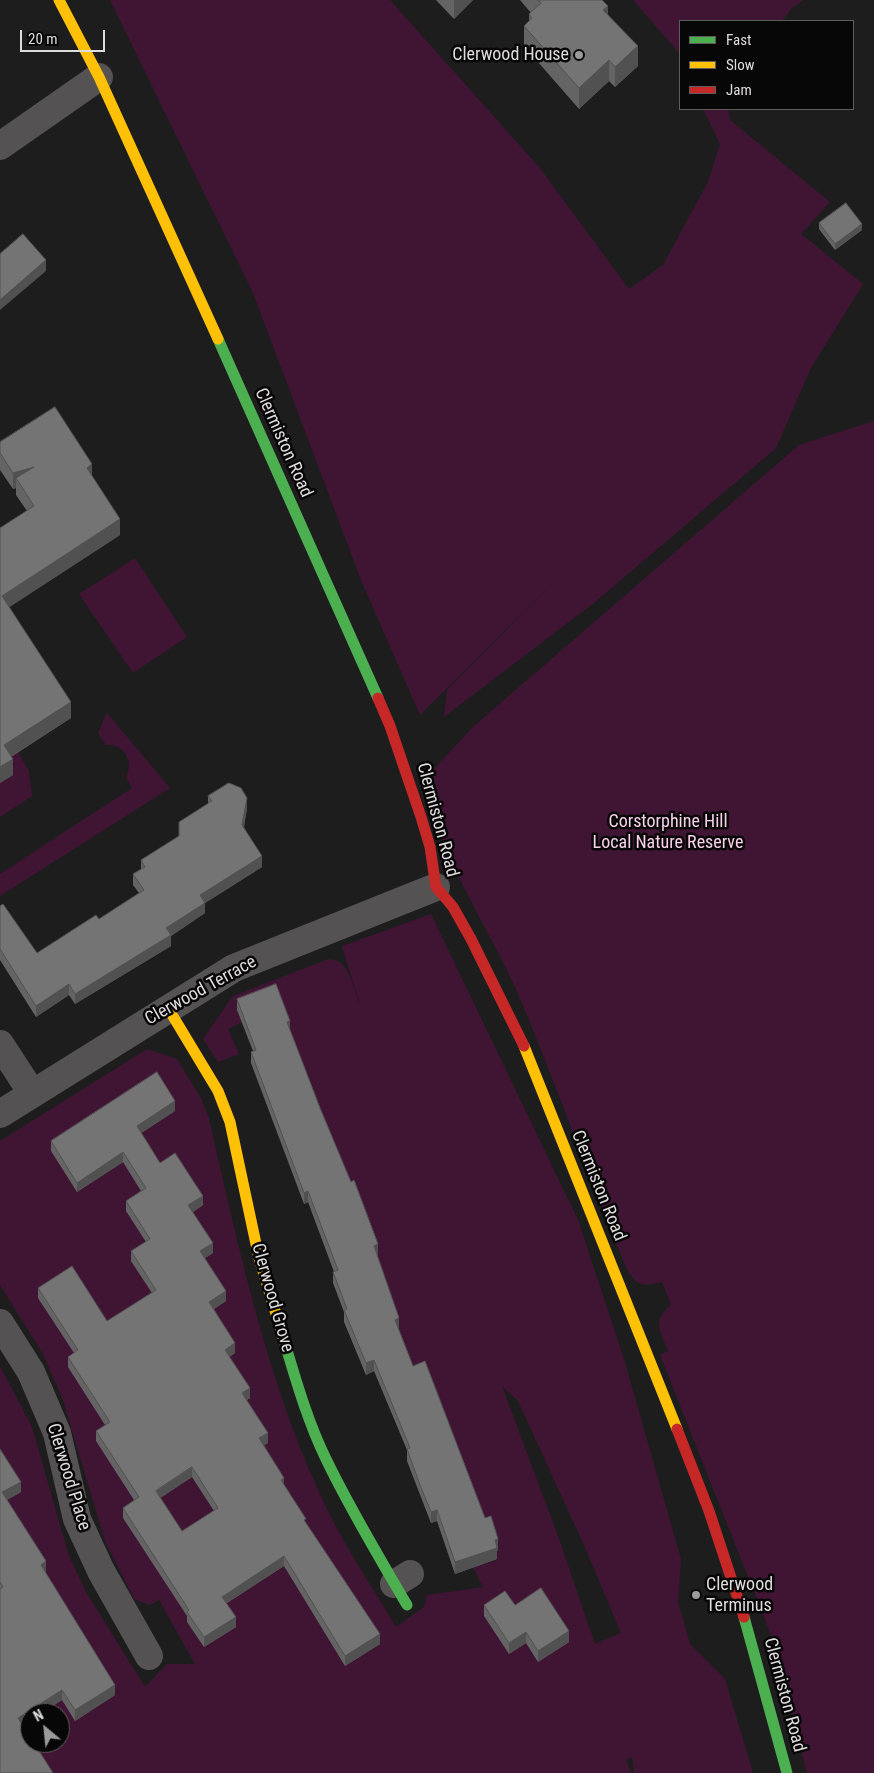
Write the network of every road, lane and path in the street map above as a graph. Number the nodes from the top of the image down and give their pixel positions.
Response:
1 (59, 0) edge
2 (98, 77) junction
3 (0, 146) edge
4 (436, 887) junction
5 (168, 1008) junction
6 (0, 1044) edge
7 (32, 1093) junction
8 (0, 1114) edge
9 (0, 1323) edge
10 (404, 1588) dead end
11 (149, 1656) dead end
12 (787, 1773) edge

1 - 2 street, Clermiston Road
2 - 3 street
2 - 4 street, Clermiston Road
4 - 5 street, Clerwood Terrace
4 - 12 street, Clermiston Road
5 - 7 street, Clerwood Terrace
5 - 10 street, Clerwood Grove
6 - 7 street
7 - 8 street, Clerwood Terrace
9 - 11 street, Clerwood Place

